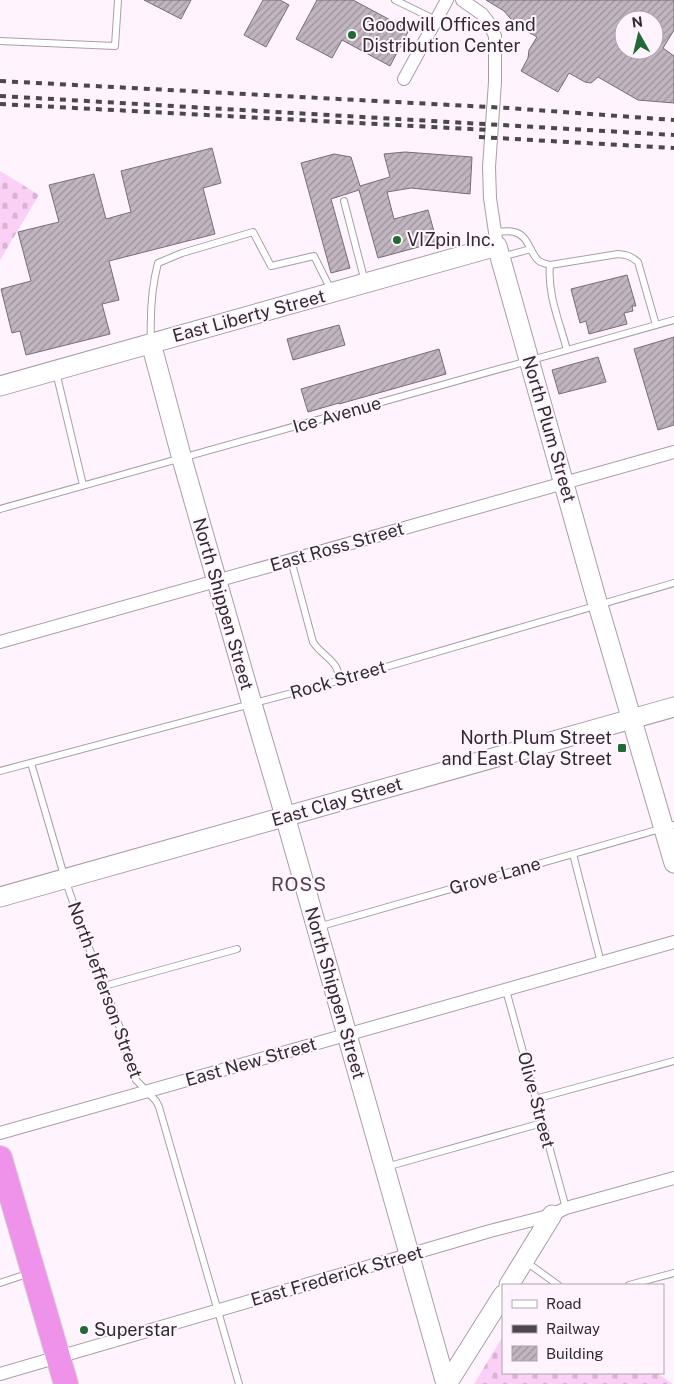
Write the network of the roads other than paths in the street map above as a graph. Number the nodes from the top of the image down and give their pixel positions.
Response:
1 (118, 0) edge
2 (395, 0) edge
3 (447, 0) edge
4 (462, 0) edge
5 (436, 20) junction
6 (0, 41) edge
7 (404, 79) dead end
8 (344, 201) dead end
9 (497, 245) junction
10 (531, 249) junction
11 (550, 266) junction
12 (365, 283) junction
13 (332, 293) junction
14 (674, 320) edge
15 (656, 325) junction
16 (152, 343) junction
17 (567, 350) junction
18 (530, 361) junction
19 (55, 370) junction
20 (0, 386) edge
21 (674, 452) edge
22 (182, 459) junction
23 (564, 484) junction
24 (83, 485) junction
25 (0, 509) edge
26 (291, 560) junction
27 (216, 581) junction
28 (674, 584) edge
29 (598, 605) junction
30 (0, 642) edge
31 (341, 680) junction
32 (252, 704) junction
33 (674, 707) edge
34 (631, 719) junction
35 (31, 763) junction
36 (0, 771) edge
37 (285, 816) junction
38 (669, 826) edge
39 (573, 854) junction
40 (674, 863) edge
41 (64, 879) junction
42 (0, 897) edge
43 (316, 927) junction
44 (674, 942) edge
45 (237, 948) dead end
46 (601, 963) junction
47 (104, 986) junction
48 (506, 990) junction
49 (347, 1035) junction
50 (674, 1061) edge
51 (147, 1092) junction
52 (535, 1099) junction
53 (542, 1123) junction
54 (0, 1133) edge
55 (0, 1158) edge
56 (384, 1167) junction
57 (674, 1178) edge
58 (559, 1212) junction
59 (409, 1255) junction
60 (524, 1260) junction
61 (34, 1272) junction
62 (674, 1273) edge
63 (0, 1283) edge
64 (510, 1284) edge
65 (557, 1284) edge
66 (633, 1284) edge
67 (502, 1297) edge
68 (217, 1310) junction
69 (58, 1358) junction
70 (0, 1374) edge
71 (66, 1384) edge
72 (239, 1384) edge
73 (446, 1384) edge

1 - 6 lane
2 - 5 lane
3 - 5 street
4 - 9 street, North Plum Street
5 - 7 street
8 - 12 lane
9 - 10 lane
9 - 10 lane
9 - 12 street, East Liberty Street
9 - 18 street, North Plum Street
10 - 11 lane
11 - 15 lane
11 - 17 lane
12 - 13 street, East Liberty Street
13 - 16 street, East Liberty Street
13 - 16 lane
14 - 15 lane, Ice Avenue
15 - 17 lane, Ice Avenue
16 - 19 street, East Liberty Street
16 - 22 street, North Shippen Street
17 - 18 lane, Ice Avenue
18 - 22 lane, Ice Avenue
18 - 23 street, North Plum Street
19 - 20 street, East Liberty Street
19 - 24 lane
21 - 23 street, East Ross Street
22 - 24 lane, Ice Avenue
22 - 27 street, North Shippen Street
23 - 26 street, East Ross Street
23 - 29 street, North Plum Street
24 - 25 lane, Ice Avenue
26 - 27 street, East Ross Street
26 - 31 lane
27 - 30 street, East Ross Street
27 - 32 street, North Shippen Street
28 - 29 lane, Rock Street
29 - 31 lane, Rock Street
29 - 34 street, North Plum Street
31 - 32 lane, Rock Street
32 - 35 lane, Rock Street
32 - 37 street, North Shippen Street
33 - 34 street, East Clay Street
34 - 37 street, East Clay Street
34 - 38 street, North Plum Street
35 - 36 lane, Rock Street
35 - 41 lane, North Jefferson Street
37 - 41 street, East Clay Street
37 - 43 street, North Shippen Street
38 - 39 lane, Grove Lane
38 - 40 street, North Plum Street
39 - 43 lane, Grove Lane
39 - 46 lane
41 - 42 street, East Clay Street
41 - 47 lane, North Jefferson Street
43 - 49 street, North Shippen Street
44 - 46 street, East New Street
45 - 47 lane
46 - 48 street, East New Street
47 - 51 lane, North Jefferson Street
48 - 49 street, East New Street
48 - 52 lane, Olive Street
49 - 51 street, East New Street
49 - 56 street, North Shippen Street
50 - 52 lane
51 - 54 street, East New Street
51 - 68 lane, North Jefferson Street
52 - 53 lane, Olive Street
53 - 56 lane
53 - 58 lane, Olive Street
55 - 61 highway
56 - 59 street, North Shippen Street
57 - 58 street, East Frederick Street
58 - 59 street, East Frederick Street
58 - 60 street
59 - 68 street, East Frederick Street
59 - 73 street, North Shippen Street
60 - 64 street
60 - 65 lane
61 - 63 lane
61 - 69 highway
62 - 66 lane
67 - 73 street
68 - 69 street, East Frederick Street
68 - 72 lane, North Jefferson Street
69 - 70 street, East Frederick Street
69 - 71 highway

